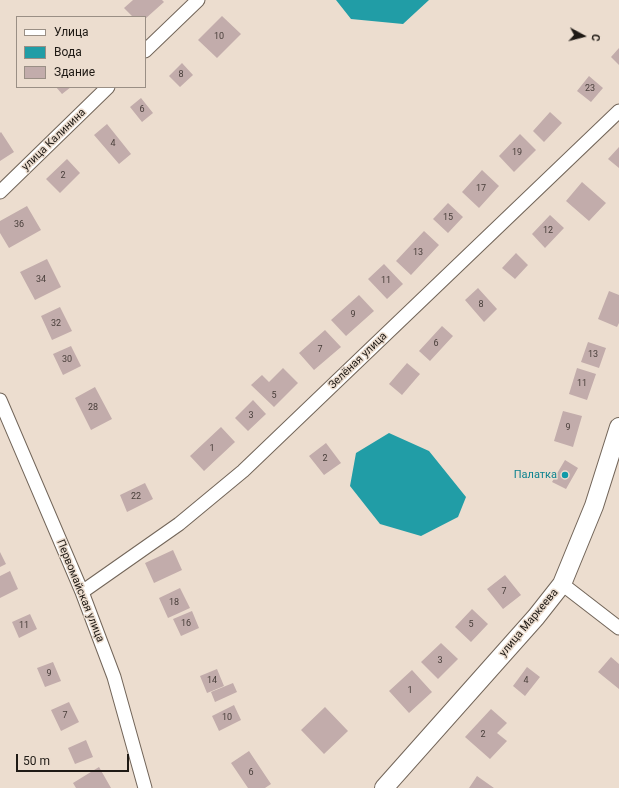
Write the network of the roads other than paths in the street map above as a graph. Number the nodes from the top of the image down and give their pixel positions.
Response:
1 (198, 0) edge
2 (146, 50) edge
3 (107, 88) edge
4 (619, 111) edge
5 (0, 192) edge
6 (0, 400) edge
7 (619, 427) edge
8 (562, 584) junction
9 (82, 592) junction
10 (619, 628) edge
11 (145, 788) edge
12 (384, 788) edge

1 - 2 street
3 - 5 street, улица Калинина
4 - 9 street, Зелёная улица
6 - 9 street, Первомайская улица
7 - 8 street, улица Маркеева
8 - 10 street
8 - 12 street, улица Маркеева
9 - 11 street, Первомайская улица

